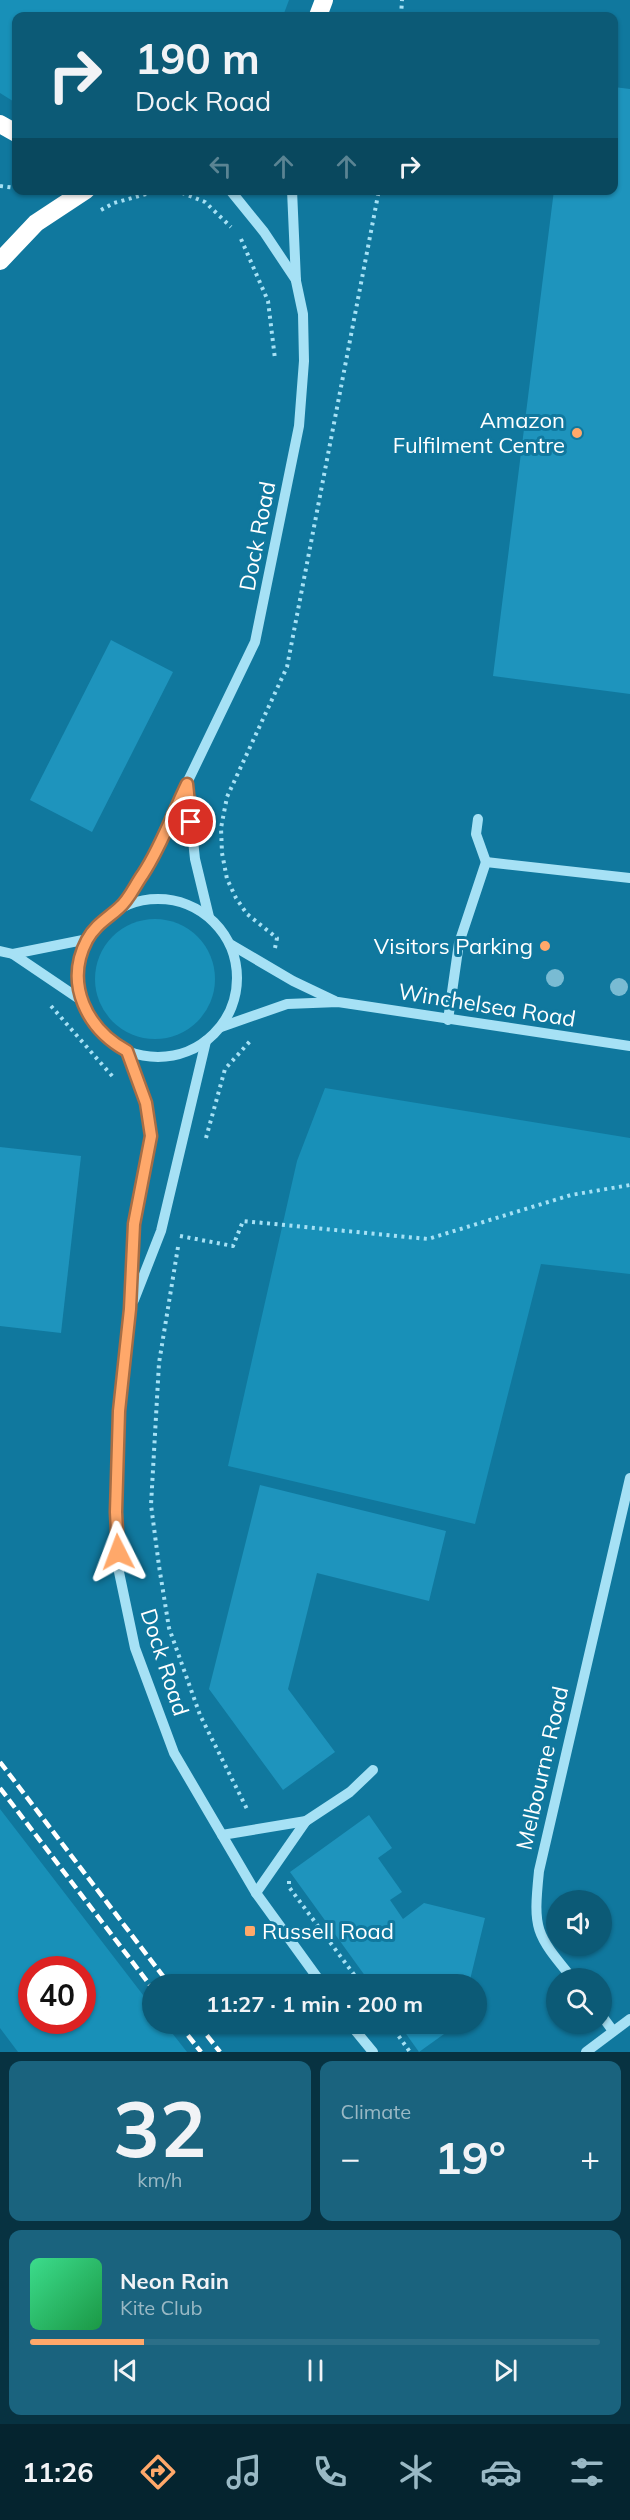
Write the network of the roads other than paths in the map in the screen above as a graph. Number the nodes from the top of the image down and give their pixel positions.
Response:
1 (78, 195) edge
2 (234, 195) edge
3 (292, 195) edge
4 (0, 261) edge
5 (296, 280) junction
6 (187, 784) junction
7 (478, 819) dead end
8 (486, 862) junction
9 (630, 878) edge
10 (121, 907) junction
11 (209, 917) junction
12 (88, 939) junction
13 (230, 944) junction
14 (0, 951) edge
15 (13, 954) junction
16 (81, 1000) junction
17 (338, 1002) junction
18 (448, 1020) junction
19 (221, 1027) junction
20 (206, 1041) junction
21 (630, 1046) edge
22 (127, 1051) junction
23 (130, 1309) junction
24 (630, 1478) edge
25 (373, 1770) dead end
26 (306, 1821) junction
27 (222, 1835) junction
28 (256, 1893) junction
29 (564, 1968) edge
30 (315, 1974) edge
31 (630, 2019) edge
32 (613, 2031) joint
33 (359, 2034) edge
34 (373, 2052) edge
35 (586, 2052) edge

1 - 4 highway
2 - 5 street, Dock Road
3 - 5 street, Dock Road
5 - 6 street, Dock Road
6 - 10 street, Dock Road
6 - 11 street, Dock Road
7 - 8 street
8 - 9 street
8 - 18 street
10 - 11 street, Dock Road
10 - 12 street, Dock Road
11 - 13 street, Dock Road
12 - 15 street
12 - 16 street, Dock Road
13 - 17 street, Winchelsea Road
13 - 19 street, Dock Road
14 - 15 street
15 - 16 street
16 - 22 street, Dock Road
17 - 18 street, Winchelsea Road
17 - 19 street, Winchelsea Road
18 - 21 street, Winchelsea Road
19 - 20 street, Dock Road
20 - 22 street, Dock Road
20 - 23 street, Dock Road
22 - 23 street, Dock Road
23 - 27 street, Dock Road
24 - 29 street, Melbourne Road
25 - 26 street
26 - 27 street
26 - 28 street
27 - 28 street, Dock Road
28 - 30 street, Dock Road
31 - 32 street
32 - 35 street
33 - 34 street

